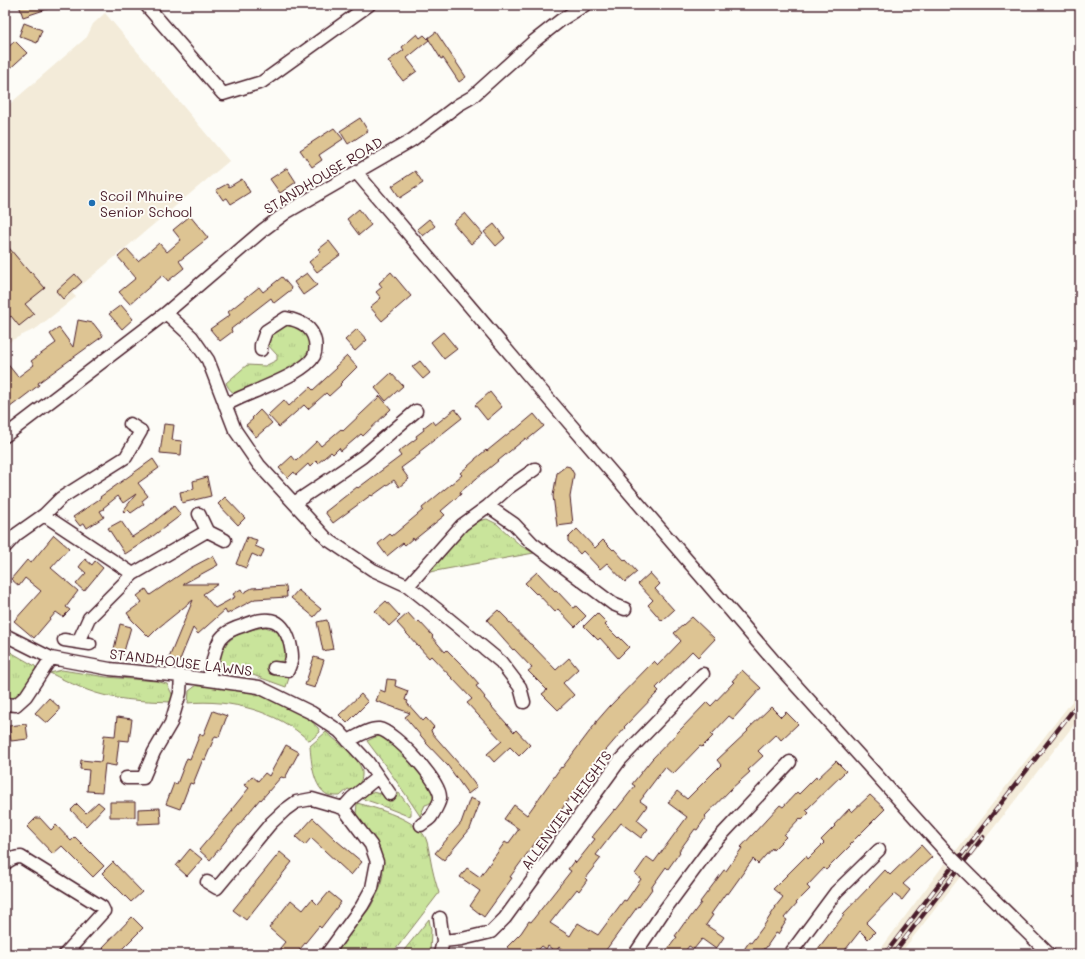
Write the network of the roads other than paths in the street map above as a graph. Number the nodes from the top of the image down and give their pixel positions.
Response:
1 (146, 5) edge
2 (369, 5) edge
3 (585, 5) edge
4 (356, 172) junction
5 (166, 313) junction
6 (261, 350) dead end
7 (225, 405) junction
8 (416, 411) dead end
9 (130, 424) dead end
10 (5, 436) edge
11 (535, 469) dead end
12 (294, 502) junction
13 (488, 506) junction
14 (199, 514) dead end
15 (44, 516) junction
16 (206, 531) junction
17 (225, 540) dead end
18 (5, 548) edge
19 (133, 574) junction
20 (408, 586) junction
21 (625, 609) dead end
22 (5, 635) edge
23 (64, 640) dead end
24 (50, 658) junction
25 (274, 668) dead end
26 (702, 674) dead end
27 (181, 676) junction
28 (209, 680) junction
29 (524, 702) dead end
30 (5, 704) edge
31 (348, 741) junction
32 (790, 762) dead end
33 (378, 777) junction
34 (126, 778) dead end
35 (390, 794) dead end
36 (343, 808) junction
37 (421, 825) dead end
38 (879, 850) dead end
39 (5, 864) edge
40 (207, 882) dead end
41 (440, 918) dead end
42 (443, 941) junction
43 (65, 954) edge
44 (327, 954) edge
45 (440, 954) edge
46 (635, 954) edge
47 (790, 954) edge
48 (1049, 954) edge

1 - 2 street
3 - 4 street, STANDHOUSE ROAD
4 - 5 street, STANDHOUSE ROAD
4 - 48 street, bridge
5 - 7 street
5 - 10 street, STANDHOUSE ROAD
6 - 7 street
7 - 12 street
8 - 12 street
9 - 15 street
11 - 13 street
12 - 20 street
13 - 20 street
13 - 21 street
14 - 16 street
15 - 18 street
15 - 19 street
16 - 17 street
16 - 19 street
19 - 23 street
20 - 29 street
22 - 24 street, STANDHOUSE LAWNS
24 - 27 street, STANDHOUSE LAWNS
24 - 30 street
25 - 28 street
26 - 42 street, ALLENVIEW HEIGHTS
27 - 28 street, STANDHOUSE LAWNS
27 - 34 street
28 - 31 street, STANDHOUSE LAWNS
31 - 33 street, STANDHOUSE LAWNS
31 - 37 street
32 - 46 street
33 - 35 street, STANDHOUSE LAWNS
33 - 36 street
36 - 40 street
36 - 44 street
38 - 47 street
39 - 43 street
41 - 42 street
42 - 45 street

